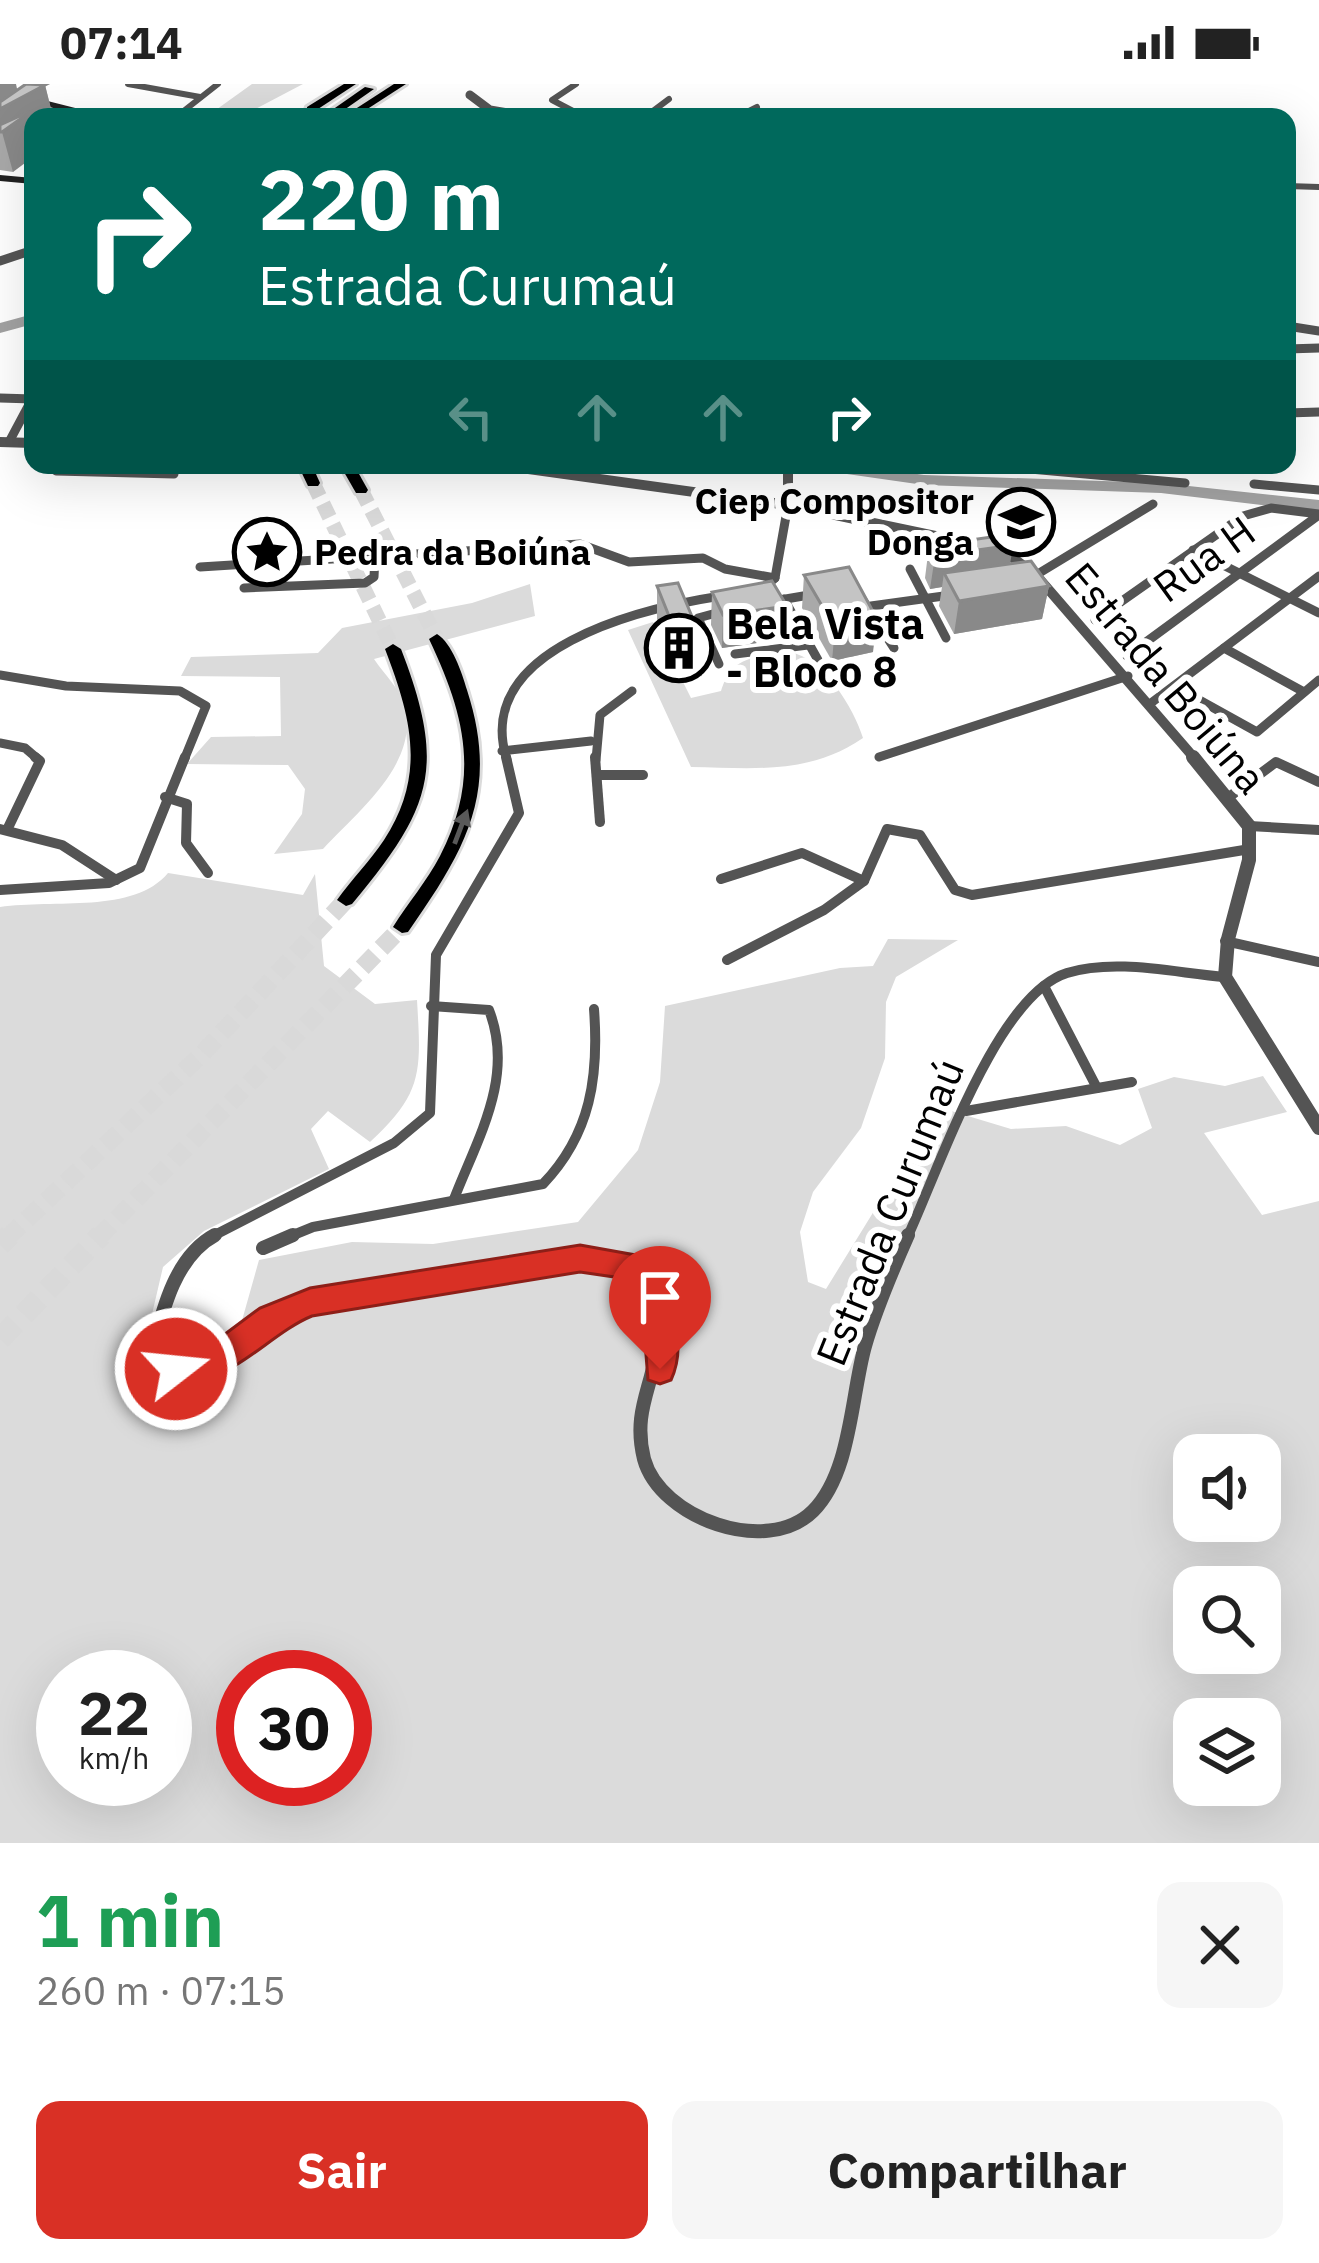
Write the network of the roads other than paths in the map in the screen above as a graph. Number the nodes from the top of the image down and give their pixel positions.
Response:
1 (128, 84) edge
2 (218, 84) edge
3 (351, 84) edge
4 (379, 84) edge
5 (401, 84) edge
6 (415, 84) edge
7 (476, 84) edge
8 (576, 84) edge
9 (0, 92) edge
10 (470, 95) junction
11 (200, 97) junction
12 (681, 102) dead end
13 (9, 106) edge
14 (64, 108) edge
15 (187, 108) edge
16 (313, 108) edge
17 (341, 108) edge
18 (362, 108) edge
19 (382, 108) edge
20 (477, 108) edge
21 (487, 108) edge
22 (567, 108) edge
23 (654, 108) edge
24 (24, 109) edge
25 (24, 412) edge
26 (4, 442) edge
27 (54, 474) edge
28 (309, 474) edge
29 (352, 474) edge
30 (562, 474) edge
31 (788, 474) edge
32 (1118, 474) edge
33 (313, 483) tunnel mouth
34 (1185, 483) dead end
35 (50, 484) dead end
36 (1254, 484) dead end
37 (362, 490) tunnel mouth
38 (1319, 490) edge
39 (1153, 504) dead end
40 (788, 506) junction
41 (1319, 514) edge
42 (1193, 550) junction
43 (375, 556) junction
44 (200, 567) dead end
45 (910, 569) dead end
46 (1240, 573) junction
47 (1319, 576) edge
48 (775, 578) junction
49 (1039, 579) junction
50 (1025, 585) edge
51 (244, 589) dead end
52 (848, 590) edge
53 (753, 592) edge
54 (826, 593) edge
55 (965, 593) edge
56 (730, 594) edge
57 (925, 598) junction
58 (1289, 598) junction
59 (784, 599) junction
60 (764, 603) edge
61 (871, 606) junction
62 (724, 611) edge
63 (1319, 613) edge
64 (1095, 620) dead end
65 (946, 638) dead end
66 (436, 639) tunnel mouth
67 (808, 645) junction
68 (894, 648) dead end
69 (1224, 648) junction
70 (393, 650) tunnel mouth
71 (735, 654) dead end
72 (1127, 656) dead end
73 (818, 661) dead end
74 (719, 664) dead end
75 (0, 675) edge
76 (1128, 676) junction
77 (1319, 680) edge
78 (1174, 686) junction
79 (632, 691) dead end
80 (1304, 692) junction
81 (1151, 703) junction
82 (591, 741) junction
83 (0, 743) edge
84 (502, 751) junction
85 (879, 757) dead end
86 (600, 775) junction
87 (643, 775) dead end
88 (1319, 782) edge
89 (165, 797) junction
90 (1229, 797) junction
91 (600, 823) dead end
92 (1249, 826) junction
93 (4, 830) edge
94 (1319, 830) edge
95 (1250, 849) junction
96 (208, 873) dead end
97 (721, 879) dead end
98 (118, 881) junction
99 (864, 881) junction
100 (0, 890) edge
101 (346, 900) tunnel mouth
102 (402, 927) tunnel mouth
103 (1225, 941) junction
104 (727, 960) dead end
105 (1319, 962) edge
106 (1225, 977) junction
107 (1044, 986) junction
108 (431, 1006) junction
109 (594, 1009) dead end
110 (1132, 1082) dead end
111 (1096, 1088) junction
112 (966, 1111) junction
113 (1318, 1125) edge
114 (454, 1199) junction
115 (263, 1248) dead end

1 - 11 street
2 - 11 street
3 - 16 highway
4 - 17 highway
5 - 18 highway
6 - 19 highway
7 - 10 street
8 - 22 street
9 - 14 main road
10 - 20 street
10 - 21 street
11 - 15 street
12 - 23 street
13 - 24 street
25 - 26 street
27 - 35 street
28 - 33 highway
29 - 37 highway
30 - 40 street, Estrada Boiúna
31 - 40 street
32 - 34 street
36 - 38 street
39 - 49 street
40 - 48 street
40 - 49 street, Estrada Boiúna
41 - 42 street
41 - 46 street, Rua H
42 - 46 street
42 - 64 street
43 - 44 street
43 - 48 street
43 - 51 street
45 - 57 street
46 - 58 street
46 - 72 street, Rua H
47 - 58 street
48 - 53 street
49 - 50 street
49 - 76 street, Estrada Boiúna
52 - 61 street
54 - 59 street
55 - 57 street
56 - 84 street, Estrada Curumaú
57 - 61 street
57 - 65 street
58 - 63 street
58 - 69 street
59 - 60 street
59 - 67 street
61 - 68 street
62 - 74 street
102 -> 66 highway
67 - 71 street
67 - 73 street
69 - 78 street
69 - 80 street
70 - 101 highway
75 - 89 street
76 - 81 street, Estrada Boiúna
76 - 85 street
77 - 80 street
78 - 80 street
78 - 81 street
79 - 82 street
81 - 90 street, Estrada Boiúna
82 - 84 street
82 - 86 street
83 - 93 street
84 - 108 street, Estrada Curumaú
86 - 87 street
86 - 91 street
88 - 90 street
89 - 96 street
89 - 98 street
90 - 92 street, Estrada Boiúna
92 - 94 street
92 - 95 street, Estrada Boiúna
93 - 98 street
95 - 99 street
95 - 103 street, Estrada Boiúna
97 - 99 street
98 - 100 street
99 - 104 street
103 - 105 street
103 - 106 street, Estrada Boiúna
106 - 107 street
106 - 113 street
107 - 111 street
107 - 112 street, Estrada Curumaú
108 - 112 street, Estrada Curumaú
108 - 114 street
109 - 114 street
110 - 111 street
111 - 112 street
114 - 115 street

